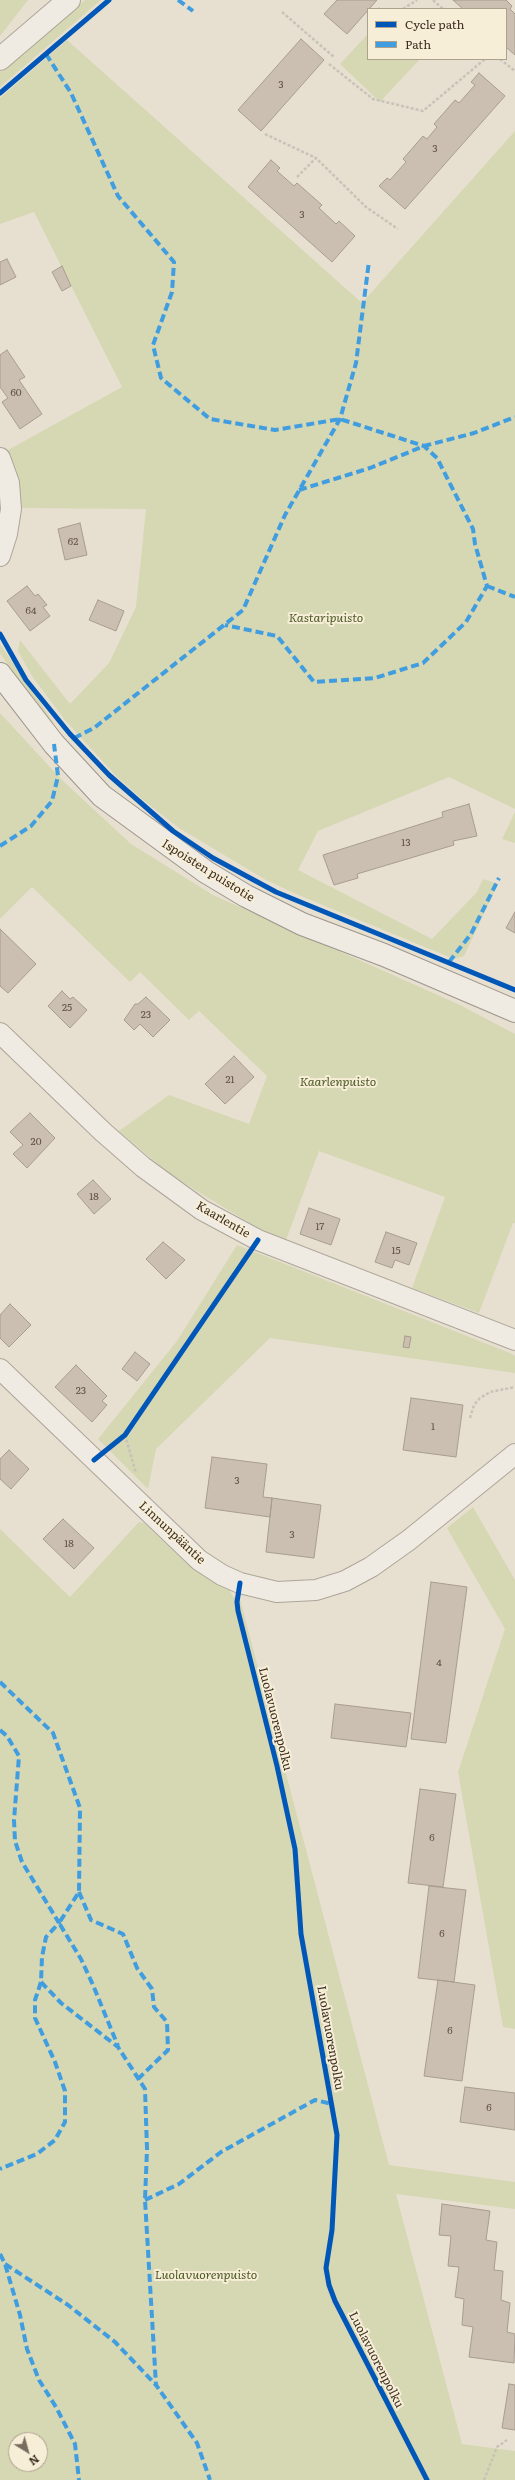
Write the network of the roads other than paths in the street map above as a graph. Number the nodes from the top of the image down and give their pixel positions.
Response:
1 (69, 0) edge
2 (0, 59) edge
3 (0, 458) edge
4 (0, 556) edge
5 (0, 674) edge
6 (515, 1011) edge
7 (0, 1033) edge
8 (515, 1340) edge
9 (0, 1369) edge
10 (515, 1454) edge

1 - 2 main road
3 - 4 street
5 - 6 main road, Ispoisten puistotie
7 - 8 street, Kaarlentie
9 - 10 street, Linnunpääntie

